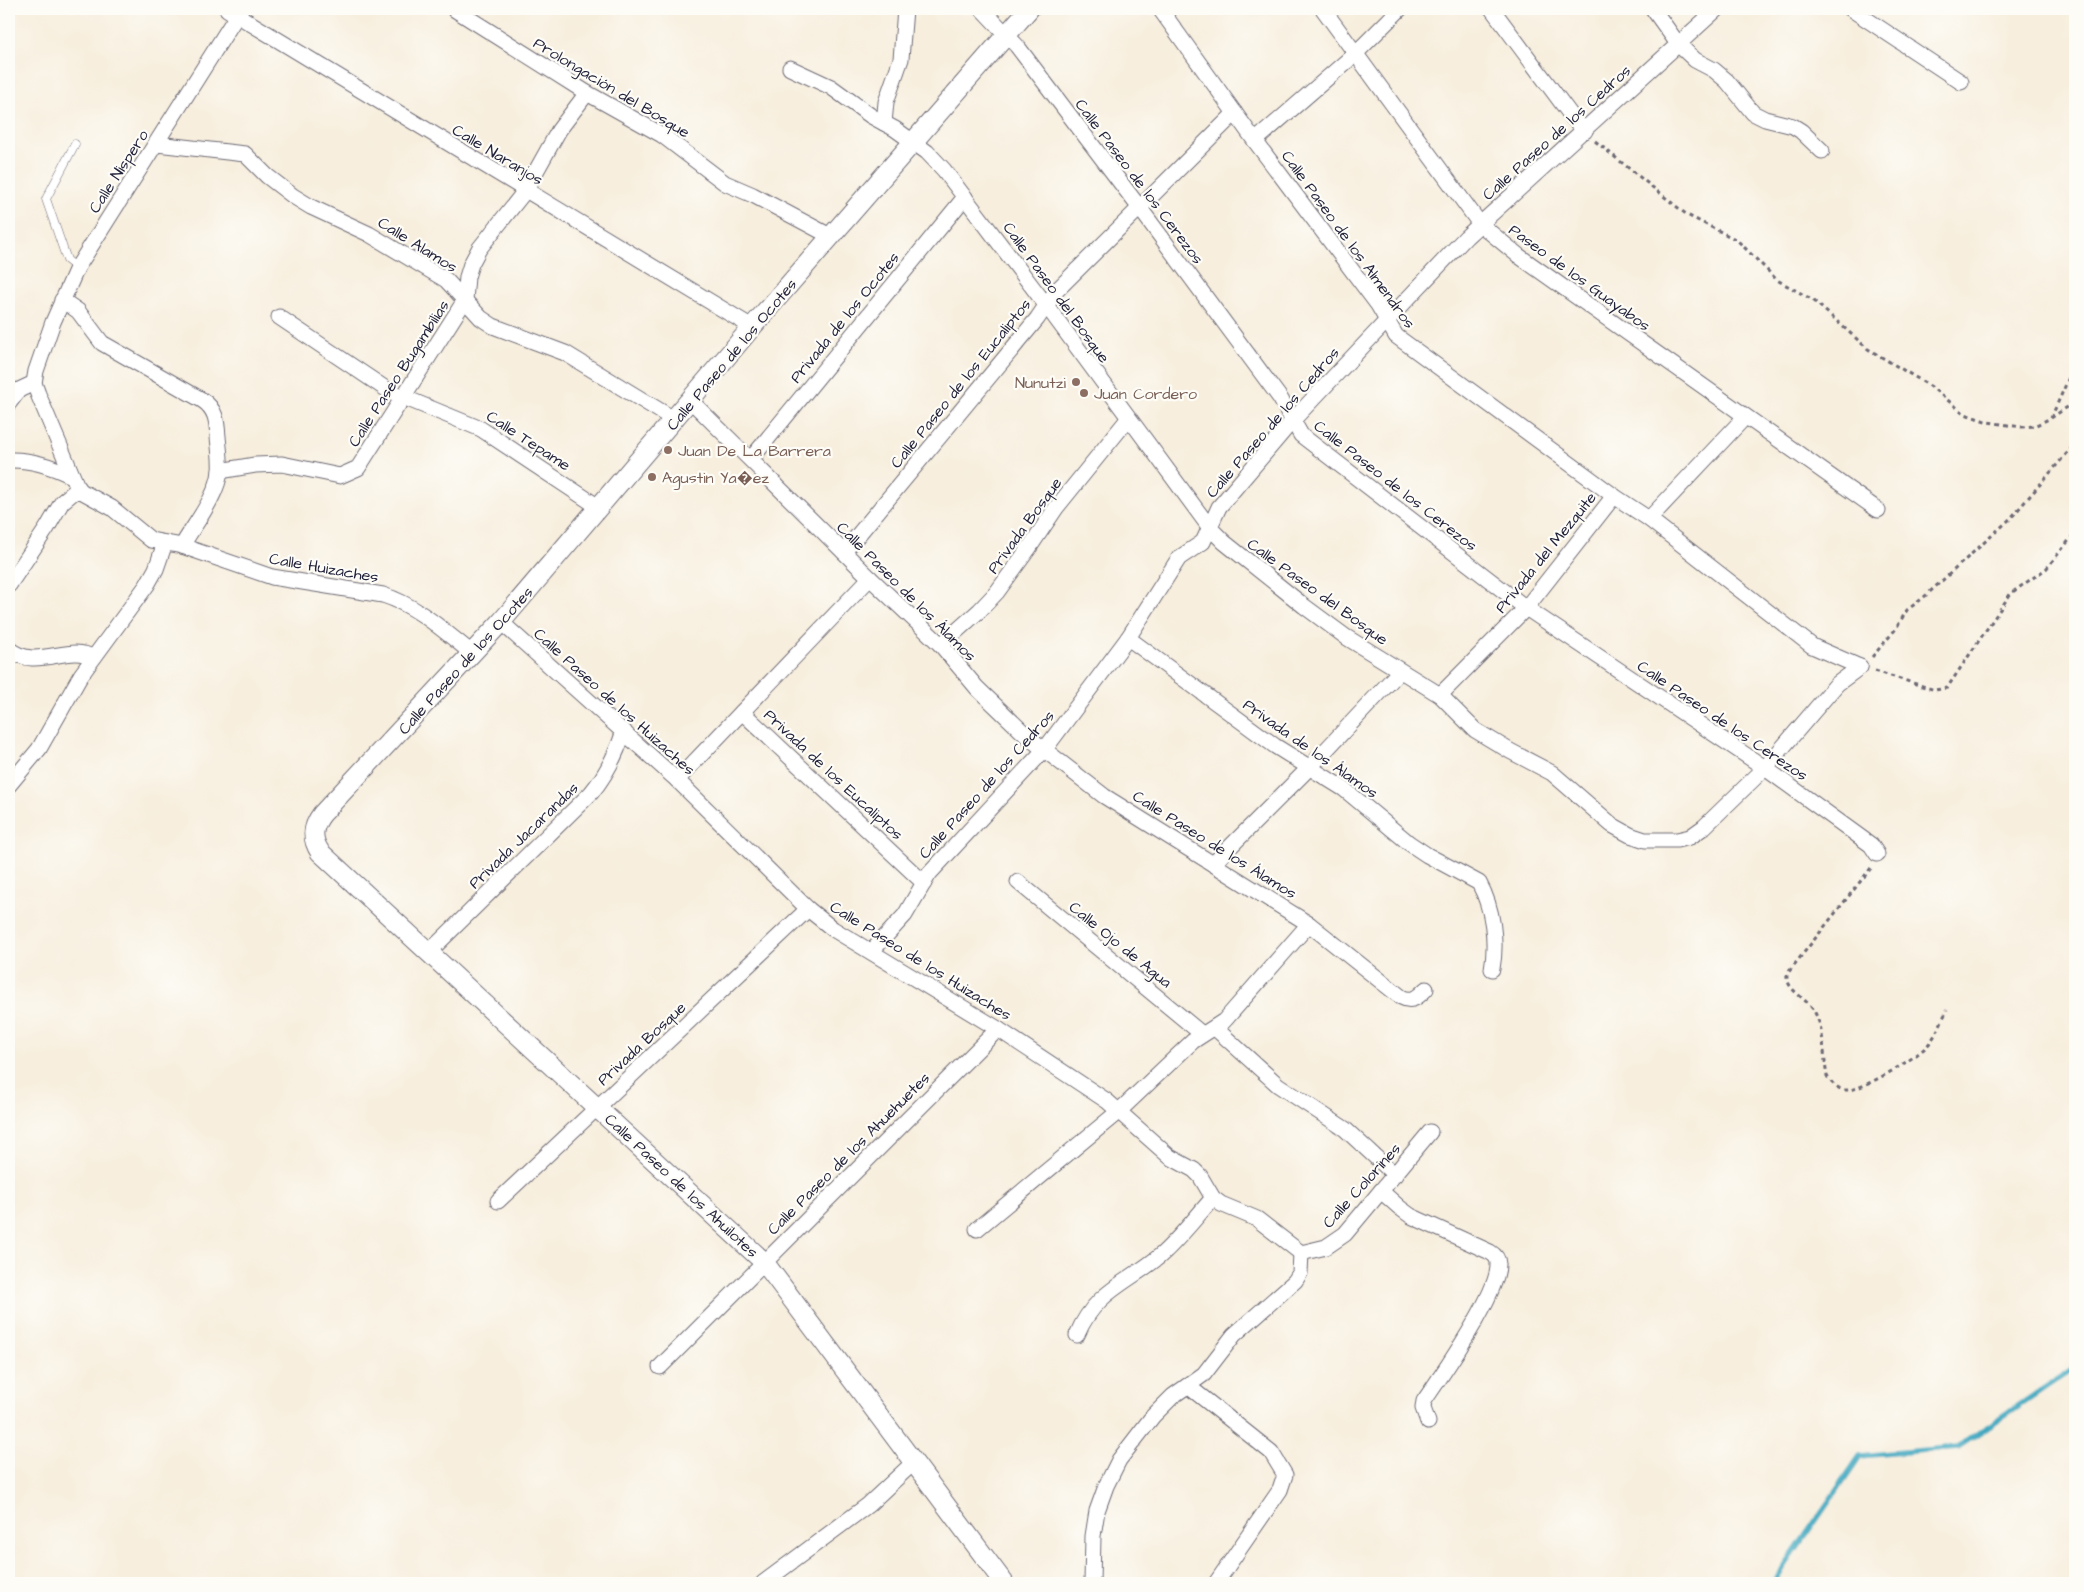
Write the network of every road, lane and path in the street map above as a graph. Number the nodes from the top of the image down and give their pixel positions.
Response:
1 (454, 9) edge
2 (905, 9) edge
3 (982, 9) edge
4 (1029, 9) edge
5 (1160, 9) edge
6 (1322, 9) edge
7 (1400, 9) edge
8 (1492, 9) edge
9 (1653, 9) edge
10 (1717, 9) edge
11 (1851, 9) edge
12 (235, 11) edge
13 (1007, 35) junction
14 (1678, 44) junction
15 (1354, 54) junction
16 (790, 68) dead end
17 (1961, 82) dead end
18 (587, 93) junction
19 (1235, 113) junction
20 (884, 123) junction
21 (1585, 131) junction
22 (1255, 141) junction
23 (914, 142) junction
24 (75, 144) dead end
25 (157, 144) junction
26 (1822, 151) dead end
27 (525, 191) junction
28 (965, 197) junction
29 (1139, 207) junction
30 (1480, 224) junction
31 (832, 237) junction
32 (77, 268) junction
33 (62, 300) junction
34 (466, 300) junction
35 (1046, 306) junction
36 (279, 317) dead end
37 (1386, 320) junction
38 (752, 327) junction
39 (2075, 364) edge
40 (34, 383) junction
41 (403, 397) junction
42 (691, 400) junction
43 (2075, 402) edge
44 (9, 403) edge
45 (1745, 416) junction
46 (2051, 418) junction
47 (1128, 419) junction
48 (675, 420) junction
49 (1293, 420) junction
50 (2075, 444) edge
51 (751, 459) junction
52 (9, 460) edge
53 (220, 471) junction
54 (70, 475) junction
55 (81, 491) junction
56 (1614, 496) junction
57 (600, 508) junction
58 (1878, 510) dead end
59 (1649, 519) junction
60 (1210, 528) junction
61 (2075, 533) edge
62 (165, 543) junction
63 (182, 546) junction
64 (844, 552) junction
65 (870, 578) junction
66 (9, 585) edge
67 (1526, 608) junction
68 (501, 622) junction
69 (1128, 638) junction
70 (941, 645) junction
71 (9, 649) edge
72 (474, 654) junction
73 (93, 658) junction
74 (1860, 667) junction
75 (1400, 671) junction
76 (1440, 695) junction
77 (742, 712) junction
78 (624, 731) junction
79 (1045, 749) junction
80 (1310, 767) junction
81 (1765, 768) junction
82 (676, 780) junction
83 (9, 785) edge
84 (313, 832) joint
85 (1877, 854) joint
86 (1214, 864) junction
87 (1018, 882) dead end
88 (924, 883) junction
89 (808, 910) junction
90 (1309, 924) junction
91 (429, 952) junction
92 (872, 952) junction
93 (1492, 969) dead end
94 (1426, 989) dead end
95 (1947, 1010) dead end
96 (998, 1029) junction
97 (1209, 1031) junction
98 (599, 1107) junction
99 (1118, 1112) junction
100 (1430, 1132) dead end
101 (1395, 1175) junction
102 (1381, 1191) junction
103 (1213, 1198) junction
104 (498, 1201) dead end
105 (977, 1229) dead end
106 (1301, 1253) junction
107 (764, 1262) junction
108 (1077, 1335) dead end
109 (660, 1367) dead end
110 (1188, 1386) junction
111 (1428, 1422) dead end
112 (913, 1463) junction
113 (763, 1583) edge
114 (1004, 1583) edge
115 (1092, 1583) edge
116 (1216, 1583) edge

1 - 18 street, Prolongación del Bosque
2 - 20 street
3 - 13 street, Calle Paseo de los Cerezos
4 - 13 street, Calle Paseo de los Ocotes
5 - 19 street, Calle Paseo de los Almendros
6 - 15 street, Paseo de los Guayabos
7 - 15 street
8 - 21 street
9 - 14 street
10 - 14 street, Calle Paseo de los Cedros
11 - 17 street
12 - 25 street, Calle Nispero
12 - 27 street, Calle Naranjos
13 - 23 street, Calle Paseo de los Ocotes
13 - 29 street, Calle Paseo de los Cerezos
14 - 21 street, Calle Paseo de los Cedros
14 - 26 street
15 - 22 street
15 - 30 street, Paseo de los Guayabos
16 - 20 street, Calle Paseo del Bosque
18 - 27 street, Calle Paseo Bugambilias
18 - 31 street, Prolongación del Bosque
19 - 22 street, Calle Paseo de los Almendros
19 - 29 street, Calle Paseo de los Eucaliptos
20 - 23 street, Calle Paseo del Bosque
21 - 30 street, Calle Paseo de los Cedros
21 - 46 path
22 - 37 street, Calle Paseo de los Almendros
23 - 28 street, Calle Paseo del Bosque
23 - 31 street, Calle Paseo de los Ocotes
24 - 32 lane
25 - 32 street, Calle Nispero
25 - 34 street, Calle Alamos
27 - 34 street, Calle Paseo Bugambilias
27 - 38 street, Calle Naranjos
28 - 35 street, Calle Paseo del Bosque
28 - 51 street, Privada de los Ocotes
29 - 35 street, Calle Paseo de los Eucaliptos
29 - 49 street, Calle Paseo de los Cerezos
30 - 37 street, Calle Paseo de los Cedros
30 - 45 street, Paseo de los Guayabos
31 - 38 street, Calle Paseo de los Ocotes
32 - 33 street, Calle Nispero
33 - 40 street, Calle Nispero
33 - 53 street
34 - 41 street, Calle Paseo Bugambilias
34 - 48 street, Calle Alamos
35 - 47 street, Calle Paseo del Bosque
35 - 64 street, Calle Paseo de los Eucaliptos
36 - 41 street, Calle Tepame
37 - 49 street, Calle Paseo de los Cedros
37 - 56 street, Calle Paseo de los Almendros
38 - 42 street, Calle Paseo de los Ocotes
39 - 46 path
40 - 44 street
40 - 54 street
41 - 53 street, Calle Paseo Bugambilias
41 - 57 street, Calle Tepame
42 - 48 street, Calle Paseo de los Ocotes
42 - 51 street, Calle Paseo de los Álamos
43 - 46 path
45 - 58 street, Paseo de los Guayabos
45 - 59 street
47 - 60 street, Calle Paseo del Bosque
47 - 70 street, Privada Bosque
48 - 57 street, Calle Paseo de los Ocotes
49 - 60 street, Calle Paseo de los Cedros
49 - 67 street, Calle Paseo de los Cerezos
50 - 74 path
51 - 64 street, Calle Paseo de los Álamos
52 - 54 street
53 - 63 street
54 - 55 street
55 - 62 street, Calle Huizaches
55 - 66 street
56 - 59 street, Calle Paseo de los Almendros
56 - 67 street, Privada del Mezquite
57 - 68 street, Calle Paseo de los Ocotes
59 - 74 street, Calle Paseo de los Almendros
60 - 69 street, Calle Paseo de los Cedros
60 - 75 street, Calle Paseo del Bosque
61 - 74 path
62 - 63 street, Calle Huizaches
62 - 73 street
63 - 72 street, Calle Huizaches
64 - 65 street, Calle Paseo de los Álamos
65 - 70 street, Calle Paseo de los Álamos
65 - 77 street
67 - 76 street, Privada del Mezquite
67 - 81 street, Calle Paseo de los Cerezos
68 - 72 street, Calle Paseo de los Ocotes
68 - 78 street, Calle Paseo de los Huizaches
69 - 79 street, Calle Paseo de los Cedros
69 - 80 street, Privada de los Álamos
70 - 79 street, Calle Paseo de los Álamos
71 - 73 street
72 - 84 street, Calle Paseo de los Ocotes
73 - 83 street
74 - 81 street, Calle Paseo del Bosque
75 - 76 street, Calle Paseo del Bosque
75 - 80 street
76 - 81 street, Calle Paseo del Bosque
77 - 82 street
77 - 88 street, Privada de los Eucaliptos
78 - 82 street, Calle Paseo de los Huizaches
78 - 91 street, Privada Jacarandas
79 - 86 street, Calle Paseo de los Álamos
79 - 88 street, Calle Paseo de los Cedros
80 - 86 street
80 - 93 street, Privada de los Álamos
81 - 85 street, Calle Paseo de los Cerezos
82 - 89 street, Calle Paseo de los Huizaches
84 - 91 street, Calle Paseo de los Ahuilotes
85 - 95 path
86 - 90 street, Calle Paseo de los Álamos
87 - 97 street, Calle Ojo de Agua
88 - 92 street, Calle Paseo de los Cedros
89 - 92 street, Calle Paseo de los Huizaches
89 - 98 street, Privada Bosque
90 - 94 street, Calle Paseo de los Álamos
90 - 97 street
91 - 98 street, Calle Paseo de los Ahuilotes
92 - 96 street, Calle Paseo de los Huizaches
96 - 99 street, Calle Paseo de los Huizaches
96 - 107 street, Calle Paseo de los Ahuehuetes
97 - 99 street
97 - 101 street, Calle Ojo de Agua
98 - 104 street, Privada Bosque
98 - 107 street, Calle Paseo de los Ahuilotes
99 - 103 street, Calle Paseo de los Huizaches
99 - 105 street
100 - 101 street, Calle Colorines
101 - 102 street, Calle Colorines
102 - 106 street, Calle Colorines
102 - 111 street
103 - 106 street
103 - 108 street
106 - 110 street
107 - 109 street, Calle Paseo de los Ahuehuetes
107 - 112 street, Calle Paseo de los Ahuilotes
110 - 115 street
110 - 116 street
112 - 113 street
112 - 114 street, Calle Paseo de los Ahuilotes

